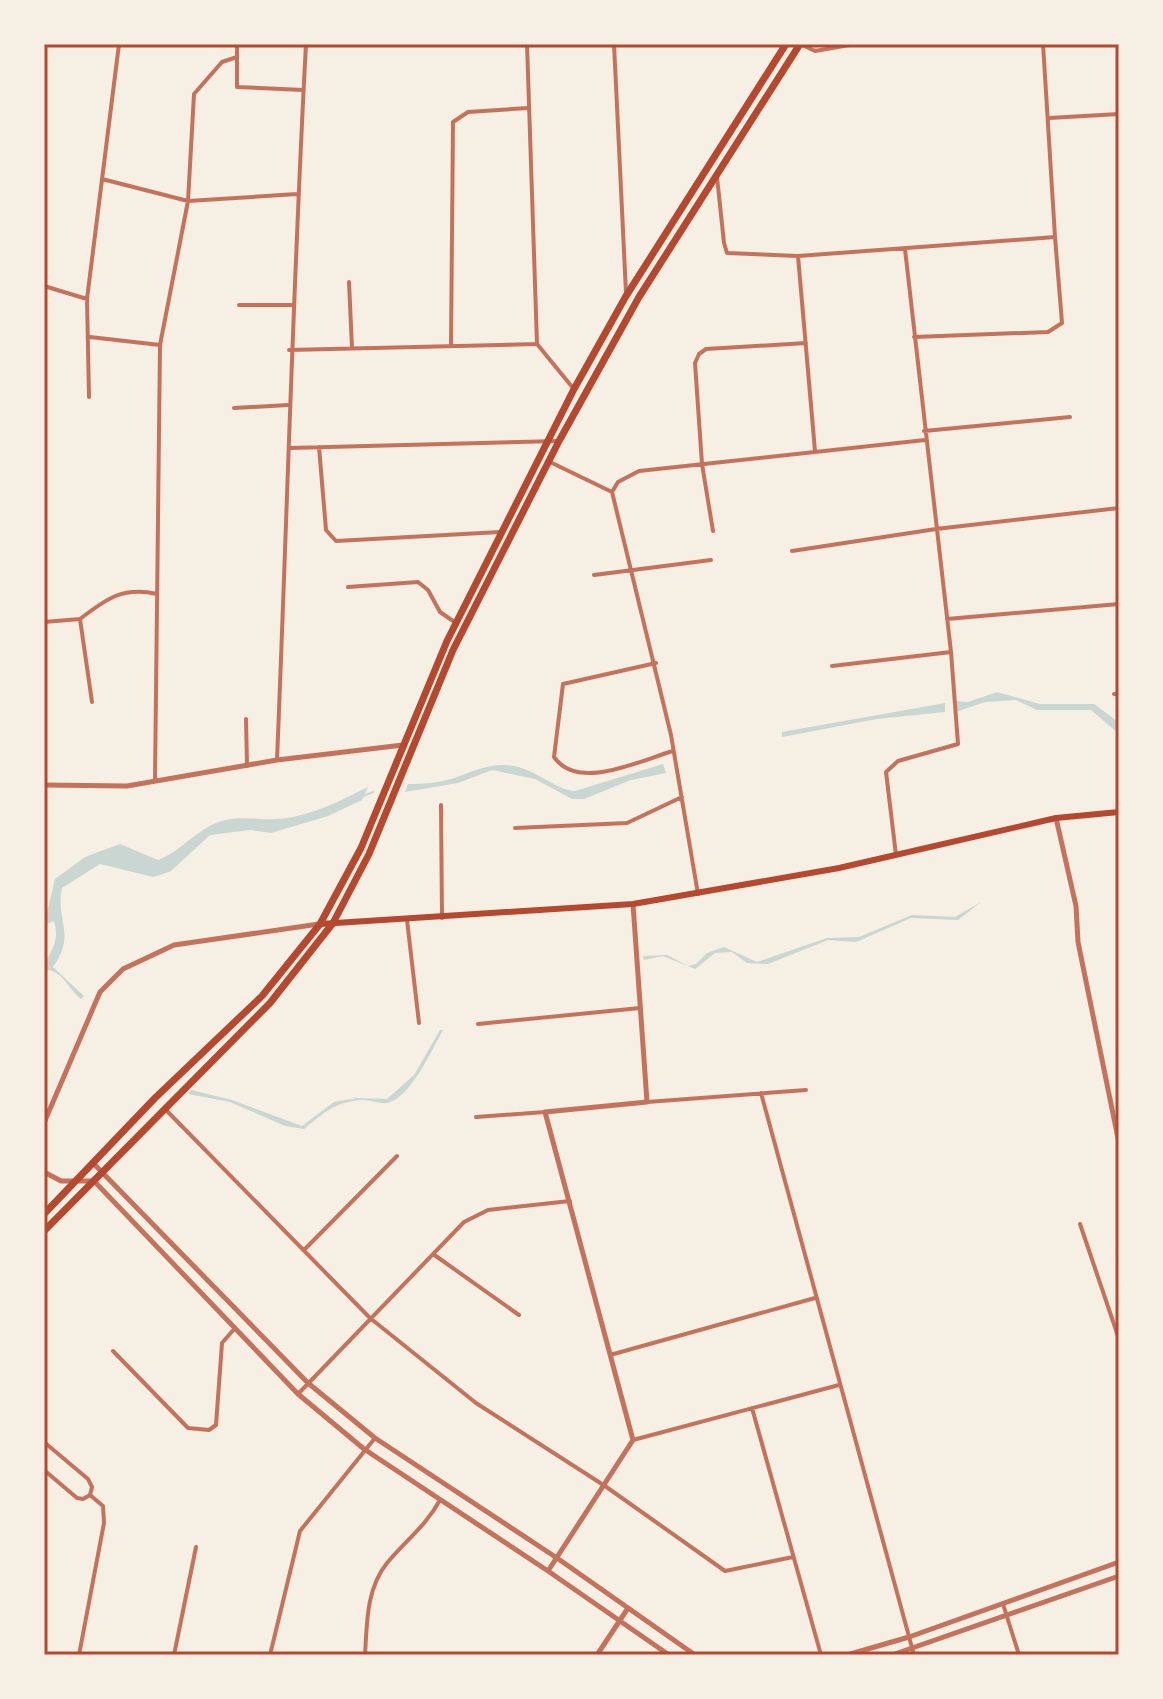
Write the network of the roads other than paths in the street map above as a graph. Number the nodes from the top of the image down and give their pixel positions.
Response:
1 (119, 44) edge
2 (237, 44) edge
3 (306, 44) edge
4 (527, 44) edge
5 (614, 44) edge
6 (786, 44) edge
7 (800, 44) edge
8 (855, 44) edge
9 (1043, 44) edge
10 (237, 57) junction
11 (303, 90) junction
12 (528, 108) junction
13 (1119, 114) edge
14 (1049, 118) junction
15 (717, 175) junction
16 (102, 179) junction
17 (298, 194) junction
18 (188, 201) junction
19 (1055, 237) junction
20 (905, 249) junction
21 (798, 256) junction
22 (349, 282) dead end
23 (44, 286) edge
24 (626, 296) junction
25 (87, 299) junction
26 (239, 305) dead end
27 (292, 305) junction
28 (90, 337) junction
29 (914, 337) junction
30 (806, 343) junction
31 (537, 344) junction
32 (160, 345) junction
33 (451, 345) junction
34 (352, 348) junction
35 (289, 350) junction
36 (574, 389) junction
37 (89, 397) dead end
38 (288, 405) junction
39 (234, 408) dead end
40 (1070, 417) dead end
41 (924, 431) junction
42 (549, 439) junction
43 (925, 440) junction
44 (559, 441) junction
45 (319, 447) junction
46 (290, 448) junction
47 (815, 451) junction
48 (548, 461) junction
49 (702, 464) junction
50 (612, 492) junction
51 (1119, 508) edge
52 (936, 529) junction
53 (713, 531) dead end
54 (500, 532) junction
55 (792, 551) dead end
56 (711, 560) dead end
57 (632, 569) junction
58 (594, 575) dead end
59 (348, 587) dead end
60 (157, 594) junction
61 (1119, 604) edge
62 (80, 619) junction
63 (947, 619) junction
64 (44, 622) edge
65 (456, 623) junction
66 (951, 652) junction
67 (656, 663) junction
68 (832, 666) dead end
69 (92, 702) dead end
70 (246, 719) dead end
71 (414, 744) junction
72 (403, 745) junction
73 (674, 750) junction
74 (277, 760) junction
75 (247, 766) junction
76 (155, 783) junction
77 (44, 785) edge
78 (682, 797) junction
79 (441, 805) dead end
80 (1119, 812) edge
81 (1056, 818) junction
82 (515, 828) dead end
83 (896, 855) junction
84 (698, 894) junction
85 (633, 904) junction
86 (442, 918) junction
87 (407, 920) junction
88 (333, 923) junction
89 (320, 924) junction
90 (642, 1008) junction
91 (419, 1023) dead end
92 (478, 1024) dead end
93 (806, 1090) dead end
94 (761, 1093) junction
95 (647, 1102) junction
96 (165, 1109) junction
97 (545, 1112) junction
98 (476, 1117) dead end
99 (44, 1123) edge
100 (1119, 1143) edge
101 (397, 1156) dead end
102 (93, 1163) junction
103 (44, 1172) edge
104 (102, 1173) junction
105 (77, 1181) junction
106 (94, 1181) junction
107 (570, 1201) junction
108 (44, 1214) edge
109 (1080, 1224) dead end
110 (44, 1231) edge
111 (304, 1250) junction
112 (433, 1254) junction
113 (815, 1298) junction
114 (519, 1315) dead end
115 (370, 1318) junction
116 (235, 1328) junction
117 (1119, 1339) edge
118 (113, 1351) dead end
119 (610, 1355) junction
120 (308, 1383) junction
121 (840, 1384) junction
122 (298, 1394) junction
123 (752, 1408) junction
124 (375, 1438) junction
125 (633, 1440) junction
126 (44, 1442) edge
127 (364, 1449) junction
128 (44, 1470) edge
129 (605, 1486) junction
130 (90, 1495) junction
131 (440, 1500) junction
132 (196, 1547) dead end
133 (793, 1557) junction
134 (557, 1558) junction
135 (1119, 1562) edge
136 (548, 1571) junction
137 (1119, 1576) edge
138 (1003, 1604) junction
139 (628, 1608) junction
140 (1007, 1615) junction
141 (620, 1619) junction
142 (909, 1637) junction
143 (913, 1652) edge
144 (79, 1655) edge
145 (174, 1655) edge
146 (270, 1655) edge
147 (365, 1655) edge
148 (597, 1655) edge
149 (669, 1655) edge
150 (695, 1655) edge
151 (821, 1655) edge
152 (847, 1655) edge
153 (892, 1655) edge
154 (1019, 1655) edge

1 - 16 street
2 - 10 street
3 - 11 street
4 - 12 street
5 - 24 street
6 - 24 highway
7 - 8 street
7 - 15 highway
9 - 14 street
10 - 11 street
10 - 18 street
11 - 17 street
12 - 31 street
12 - 33 street
13 - 14 street
14 - 19 street
15 - 21 street
15 - 44 highway
16 - 18 street
16 - 25 street
17 - 18 street
17 - 27 street
18 - 32 street
19 - 20 street
19 - 29 street
20 - 21 street
20 - 29 street
21 - 30 street
22 - 34 street
23 - 25 street
24 - 36 highway
25 - 28 street
26 - 27 street
27 - 35 street
28 - 32 street
28 - 37 street
29 - 41 street
30 - 47 street
30 - 49 street
31 - 33 street
31 - 36 street
32 - 60 street
33 - 34 street
34 - 35 street
35 - 38 street
36 - 42 highway
38 - 39 street
38 - 46 street
40 - 41 street
41 - 43 street
42 - 44 street
42 - 45 street
42 - 54 highway
43 - 47 street
43 - 52 street
44 - 48 highway
45 - 46 street
45 - 54 street
46 - 74 street
47 - 49 street
48 - 50 street
48 - 71 highway
49 - 50 street
49 - 53 street
50 - 57 street
51 - 52 street
52 - 55 street
52 - 63 street
54 - 65 highway
56 - 57 street
57 - 58 street
57 - 67 street
59 - 65 street
60 - 62 street
60 - 76 street
61 - 63 street
62 - 64 street
62 - 69 street
63 - 66 street
65 - 72 highway
66 - 68 street
66 - 83 street
67 - 73 street
67 - 73 street
70 - 75 street
71 - 72 highway
71 - 88 highway
72 - 74 street
72 - 89 highway
73 - 78 street
74 - 75 street
75 - 76 street
76 - 77 street
78 - 82 street
78 - 84 street
79 - 86 street
80 - 81 main road
81 - 83 main road
81 - 100 street
83 - 84 main road
84 - 85 main road
85 - 86 main road
85 - 90 street
86 - 87 main road
87 - 88 main road
87 - 91 street
88 - 89 main road
88 - 96 highway
89 - 99 street
89 - 102 highway
90 - 92 street
90 - 95 street
93 - 94 street
94 - 95 street
94 - 113 street
95 - 97 street
96 - 104 highway
96 - 111 street
97 - 98 street
97 - 107 street
101 - 111 street
102 - 104 street
102 - 105 highway
103 - 105 street
104 - 106 highway
104 - 120 street
105 - 106 street
105 - 108 highway
106 - 110 highway
106 - 116 street
107 - 112 street
107 - 119 street
109 - 117 street
111 - 115 street
112 - 114 street
112 - 115 street
113 - 119 street
113 - 121 street
115 - 120 street
115 - 129 street
116 - 118 street
116 - 122 street
119 - 125 street
120 - 122 street
120 - 124 street
121 - 123 street
121 - 142 street
122 - 127 street
123 - 125 street
123 - 133 street
124 - 127 street
124 - 134 street
125 - 129 street
126 - 130 street
127 - 131 street
127 - 146 street
128 - 130 street
129 - 133 street
129 - 134 street
130 - 144 street
131 - 136 street
131 - 147 street
132 - 145 street
133 - 151 street
134 - 136 street
134 - 139 street
135 - 138 street
136 - 141 street
137 - 140 street
138 - 140 street
138 - 142 street
139 - 141 street
139 - 150 street
140 - 143 street
140 - 154 street
141 - 148 street
141 - 149 street
142 - 143 street
142 - 152 street
143 - 153 street

